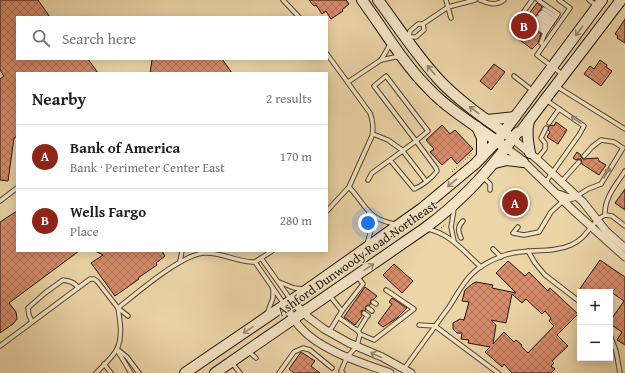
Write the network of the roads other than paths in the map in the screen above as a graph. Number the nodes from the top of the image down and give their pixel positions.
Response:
1 (283, 0) edge
2 (362, 0) edge
3 (378, 0) edge
4 (446, 0) edge
5 (476, 0) edge
6 (480, 0) edge
7 (504, 0) edge
8 (559, 0) edge
9 (589, 0) edge
10 (621, 0) edge
11 (600, 3) edge
12 (448, 7) junction
13 (527, 7) edge
14 (532, 10) edge
15 (298, 16) edge
16 (538, 17) junction
17 (451, 18) dead end
18 (514, 20) dead end
19 (423, 24) junction
20 (551, 24) junction
21 (408, 38) junction
22 (394, 45) junction
23 (544, 45) junction
24 (328, 55) edge
25 (537, 55) junction
26 (403, 58) junction
27 (381, 60) junction
28 (533, 60) dead end
29 (552, 66) junction
30 (564, 75) junction
31 (514, 76) dead end
32 (348, 82) junction
33 (555, 85) junction
34 (533, 91) junction
35 (458, 98) junction
36 (545, 99) junction
37 (448, 107) junction
38 (559, 109) junction
39 (514, 117) junction
40 (530, 119) junction
41 (487, 120) junction
42 (549, 123) dead end
43 (477, 127) junction
44 (546, 128) dead end
45 (625, 129) edge
46 (503, 132) junction
47 (373, 134) junction
48 (513, 139) junction
49 (416, 141) junction
50 (497, 141) junction
51 (506, 148) junction
52 (402, 150) junction
53 (534, 156) junction
54 (584, 156) dead end
55 (482, 157) junction
56 (390, 160) junction
57 (523, 162) junction
58 (579, 162) dead end
59 (495, 163) junction
60 (625, 171) edge
61 (553, 173) junction
62 (482, 176) junction
63 (368, 180) dead end
64 (426, 181) junction
65 (561, 182) junction
66 (545, 183) junction
67 (349, 187) junction
68 (16, 189) edge
69 (551, 189) junction
70 (490, 190) dead end
71 (577, 196) junction
72 (0, 201) edge
73 (563, 201) junction
74 (455, 204) junction
75 (328, 210) edge
76 (370, 214) junction
77 (605, 215) junction
78 (597, 220) junction
79 (463, 222) dead end
80 (398, 224) junction
81 (625, 226) edge
82 (518, 227) dead end
83 (591, 227) junction
84 (425, 228) junction
85 (461, 238) dead end
86 (454, 241) junction
87 (608, 243) junction
88 (366, 246) junction
89 (625, 248) edge
90 (493, 249) dead end
91 (528, 251) junction
92 (182, 252) edge
93 (226, 252) edge
94 (270, 252) edge
95 (625, 252) edge
96 (227, 256) junction
97 (501, 256) junction
98 (625, 257) edge
99 (185, 258) junction
100 (261, 258) junction
101 (180, 261) junction
102 (188, 262) dead end
103 (255, 262) junction
104 (480, 267) junction
105 (356, 276) junction
106 (278, 281) junction
107 (78, 288) junction
108 (273, 288) junction
109 (308, 289) junction
110 (386, 290) dead end
111 (328, 294) junction
112 (577, 300) edge
113 (349, 302) junction
114 (288, 303) junction
115 (352, 305) dead end
116 (118, 308) junction
117 (368, 308) dead end
118 (343, 310) junction
119 (348, 311) dead end
120 (372, 311) dead end
121 (303, 313) junction
122 (364, 313) dead end
123 (128, 316) dead end
124 (338, 317) junction
125 (264, 319) junction
126 (294, 319) junction
127 (360, 320) dead end
128 (32, 322) junction
129 (364, 323) junction
130 (419, 325) dead end
131 (435, 326) junction
132 (329, 332) junction
133 (359, 332) junction
134 (613, 343) edge
135 (0, 346) edge
136 (357, 346) junction
137 (117, 349) junction
138 (248, 350) junction
139 (347, 357) junction
140 (256, 358) dead end
141 (231, 362) junction
142 (104, 364) junction
143 (326, 366) dead end
144 (332, 368) junction
145 (342, 372) edge
146 (399, 372) edge
147 (96, 373) edge
148 (111, 373) edge
149 (131, 373) edge
150 (139, 373) edge
151 (186, 373) edge
152 (215, 373) edge
153 (240, 373) edge
154 (279, 373) edge
155 (498, 373) edge
156 (620, 373) edge

1 - 15 lane
2 - 22 main road
3 - 21 main road
4 - 12 lane
5 - 12 lane
6 - 7 lane
8 - 23 lane
9 - 11 lane
10 - 30 main road, Ashford Dunwoody Road Northeast
11 -> 29 main road, Ashford Dunwoody Road Northeast
12 - 17 lane
12 - 19 lane
13 - 14 lane
13 - 14 lane
13 - 14 lane
13 - 18 lane
14 - 20 lane
16 - 20 lane
16 - 20 lane
16 - 20 lane
19 - 21 lane
19 - 21 lane
20 - 23 lane
21 - 22 main road
35 -> 21 main road
22 - 26 main road
22 - 27 lane
23 - 25 lane
24 - 32 lane
25 - 28 lane
25 - 29 lane
26 - 27 lane
26 - 37 main road
27 - 32 lane
29 - 30 lane
29 - 34 main road, Ashford Dunwoody Road Northeast
30 - 33 main road, Ashford Dunwoody Road Northeast
31 - 34 lane
32 - 47 lane
33 - 36 main road, Ashford Dunwoody Road Northeast
33 - 45 lane
34 - 39 main road, Ashford Dunwoody Road Northeast
35 - 37 lane
41 -> 35 main road
36 - 38 lane
36 - 40 main road, Ashford Dunwoody Road Northeast
37 - 43 main road
38 - 42 lane
61 -> 38 lane
39 - 41 main road
39 - 46 main road, Ashford Dunwoody Road Northeast
40 - 48 main road, Ashford Dunwoody Road Northeast
40 - 53 main road
41 - 46 main road
43 - 50 main road
43 - 55 main road
44 - 53 lane
46 - 48 main road
46 - 50 main road, Ashford Dunwoody Road Northeast
47 - 52 lane
47 - 67 lane
48 - 51 main road, Ashford Dunwoody Road Northeast
48 - 53 street
49 - 49 lane
49 - 52 lane
49 - 64 lane
50 - 51 main road
50 - 55 main road, Ashford Dunwoody Road Northeast
51 - 57 street
51 - 59 main road, Ashford Dunwoody Road Northeast
52 - 56 lane
52 - 64 lane
53 - 61 street
71 -> 54 lane
55 -> 80 main road, Ashford Dunwoody Road Northeast
56 - 63 lane
56 - 64 lane
57 - 59 main road
57 - 66 street
58 - 65 lane
59 - 62 main road, Ashford Dunwoody Road Northeast
60 - 77 lane
61 - 65 street
61 - 66 lane
62 - 70 lane
62 - 74 main road, Ashford Dunwoody Road Northeast
65 - 71 street
66 - 69 street
67 - 75 lane
67 - 76 lane
68 - 72 lane
69 - 71 street
69 - 73 street
71 - 78 street
73 - 82 lane
73 - 83 street
74 - 84 main road, Ashford Dunwoody Road Northeast
74 - 86 lane
76 - 80 lane
76 - 88 lane
77 - 78 lane
77 - 81 lane
78 - 83 lane
78 - 89 street
79 - 85 lane
80 - 88 main road, Ashford Dunwoody Road Northeast
83 - 87 street
83 - 91 lane
84 - 86 lane
105 -> 84 main road, Ashford Dunwoody Road Northeast
86 - 104 lane
87 - 95 street
87 - 98 street
88 - 109 main road, Ashford Dunwoody Road Northeast
90 - 97 lane
91 - 97 lane
91 - 112 lane
92 - 101 lane
93 - 96 lane
94 - 100 lane
96 - 99 lane
96 - 103 lane
97 - 104 lane
99 - 101 lane
99 - 102 lane
100 - 103 lane
100 - 106 lane
101 - 116 lane
103 - 108 lane
104 - 131 lane
105 - 111 main road, Ashford Dunwoody Road Northeast
105 - 113 lane
106 - 109 lane
106 - 114 lane
107 - 116 lane
107 - 128 lane
107 - 128 lane
108 - 114 lane
108 - 125 lane
109 - 114 main road, Ashford Dunwoody Road Northeast
110 - 133 lane
111 - 118 lane
111 - 121 main road, Ashford Dunwoody Road Northeast
113 - 115 lane
113 - 118 lane
114 - 121 street
114 - 125 main road, Ashford Dunwoody Road Northeast
114 - 126 street
116 - 123 lane
116 - 137 lane
117 - 120 lane
118 - 119 lane
118 - 124 lane
121 - 126 main road, Ashford Dunwoody Road Northeast
121 - 132 street
122 - 129 lane
124 - 132 lane
124 - 133 lane
125 -> 151 main road, Ashford Dunwoody Road Northeast
126 - 138 main road, Ashford Dunwoody Road Northeast
126 - 139 street
127 - 129 lane
128 - 135 lane
129 - 133 lane
130 - 131 lane
131 - 146 lane
131 - 155 lane
132 - 136 street
133 - 136 lane
134 - 156 lane
136 - 139 lane
146 -> 136 street
137 - 142 lane
137 - 149 lane
137 - 150 lane
138 - 140 lane
138 - 141 main road, Ashford Dunwoody Road Northeast
139 - 145 lane
139 - 146 street
141 - 152 main road, Ashford Dunwoody Road Northeast
141 - 153 lane
142 - 147 lane
142 - 148 lane
143 - 144 lane
144 - 145 lane
144 - 154 lane

